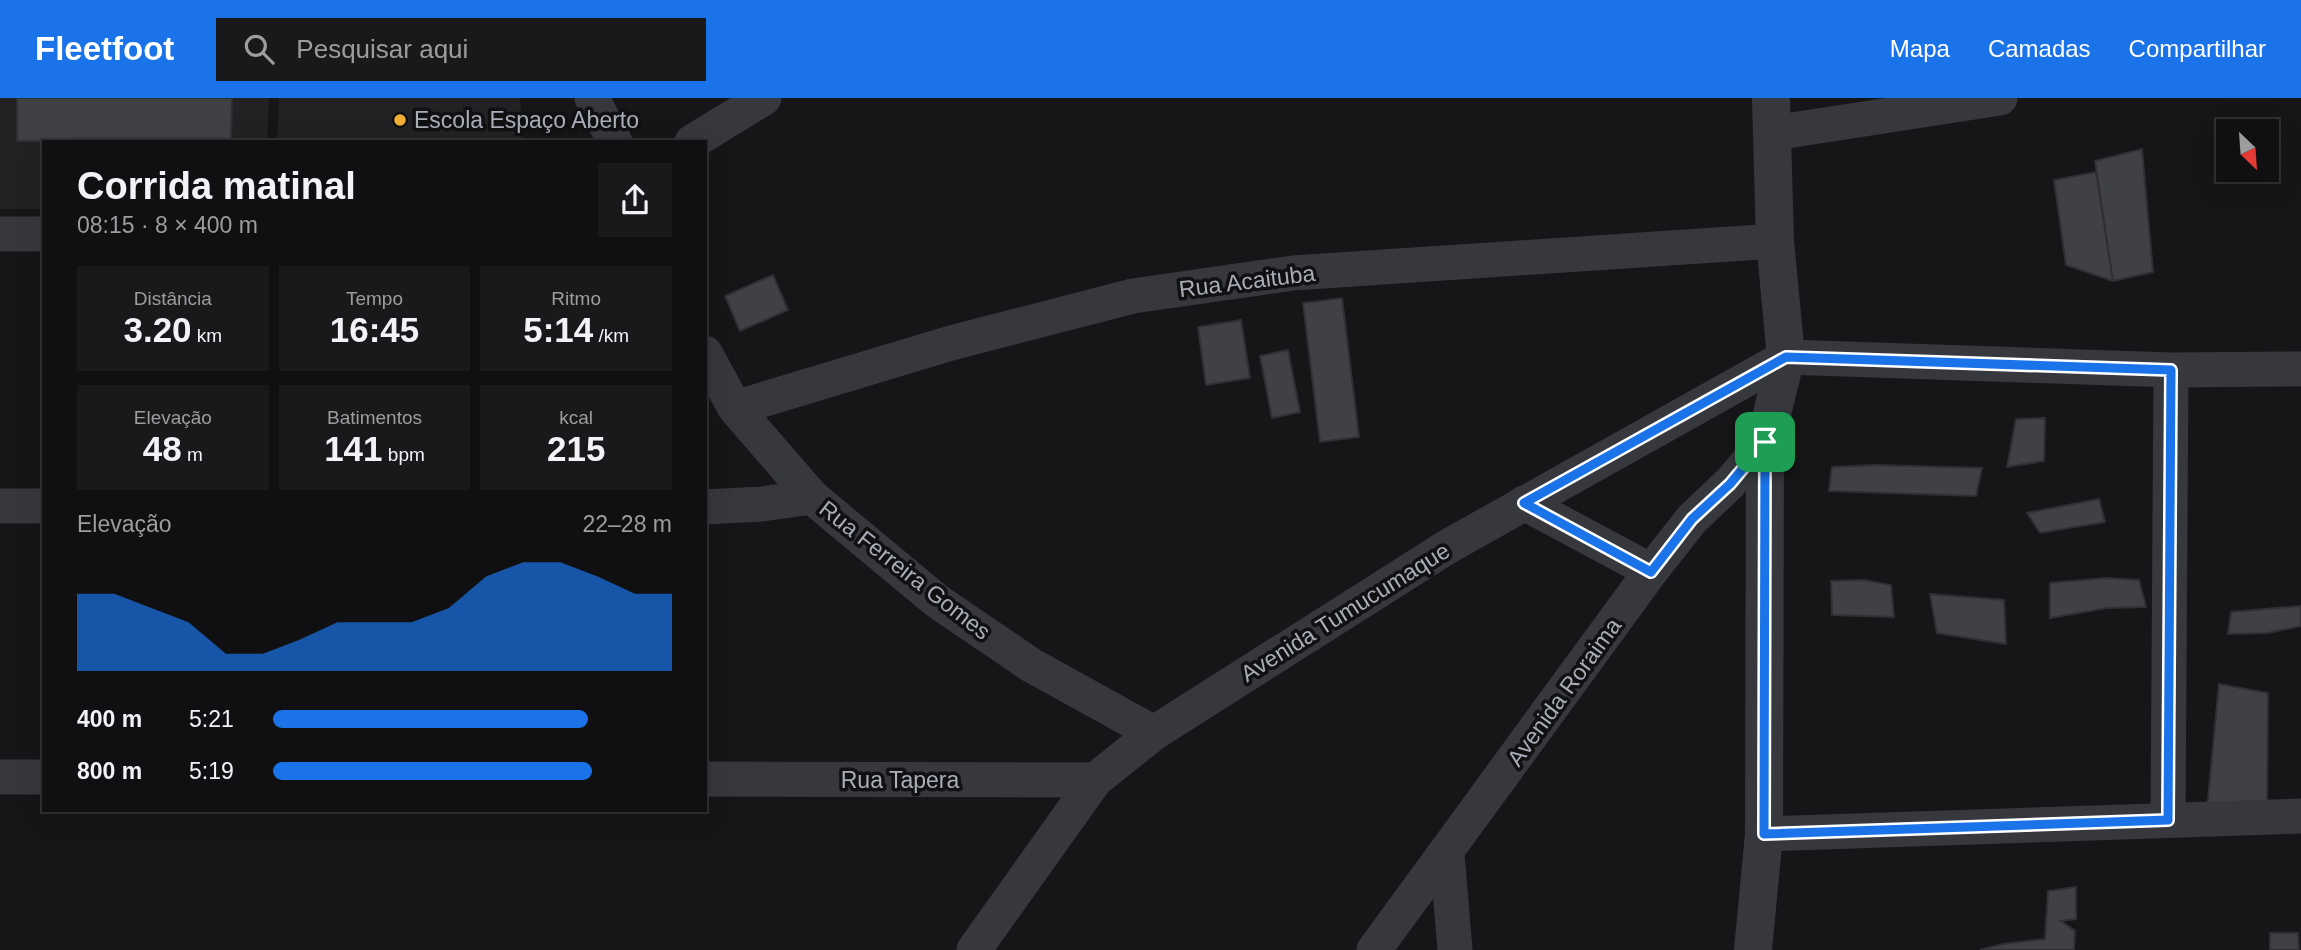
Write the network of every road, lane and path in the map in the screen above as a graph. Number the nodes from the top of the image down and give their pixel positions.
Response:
1 (592, 98) edge
2 (764, 98) edge
3 (2000, 98) edge
4 (1772, 115) edge
5 (614, 140) edge
6 (695, 140) edge
7 (0, 234) edge
8 (42, 234) edge
9 (1775, 241) junction
10 (707, 357) edge
11 (1786, 357) junction
12 (2301, 369) edge
13 (2171, 370) junction
14 (735, 408) junction
15 (1765, 442) junction
16 (812, 497) junction
17 (1524, 503) junction
18 (0, 506) edge
19 (42, 506) edge
20 (707, 507) edge
21 (1651, 572) junction
22 (1154, 733) junction
23 (0, 777) edge
24 (42, 777) edge
25 (707, 779) edge
26 (1095, 780) junction
27 (2301, 816) edge
28 (2168, 820) junction
29 (1764, 834) junction
30 (1447, 854) junction
31 (974, 950) edge
32 (1374, 950) edge
33 (1455, 950) edge
34 (1753, 950) edge

1 - 5 street
2 - 6 street
3 - 4 street
4 - 9 street
7 - 8 street
9 - 11 street
9 - 14 street, Rua Acaituba
10 - 14 street, Rua Ferreira Gomes
11 - 13 street
11 - 15 street
11 - 17 street, Avenida Tumucumaque
12 - 13 street
13 - 28 street
14 - 16 street, Rua Ferreira Gomes
15 - 21 street, Avenida Roraima
15 - 29 street
16 - 20 street
16 - 22 street, Rua Ferreira Gomes
17 - 21 street
17 - 22 street, Avenida Tumucumaque
18 - 19 street
21 - 30 street, Avenida Roraima
22 - 26 street, Avenida Tumucumaque
23 - 24 street
25 - 26 street, Rua Tapera
26 - 31 street, Avenida Tumucumaque
27 - 28 street
28 - 29 street
29 - 34 street
30 - 32 street, Avenida Roraima
30 - 33 street

